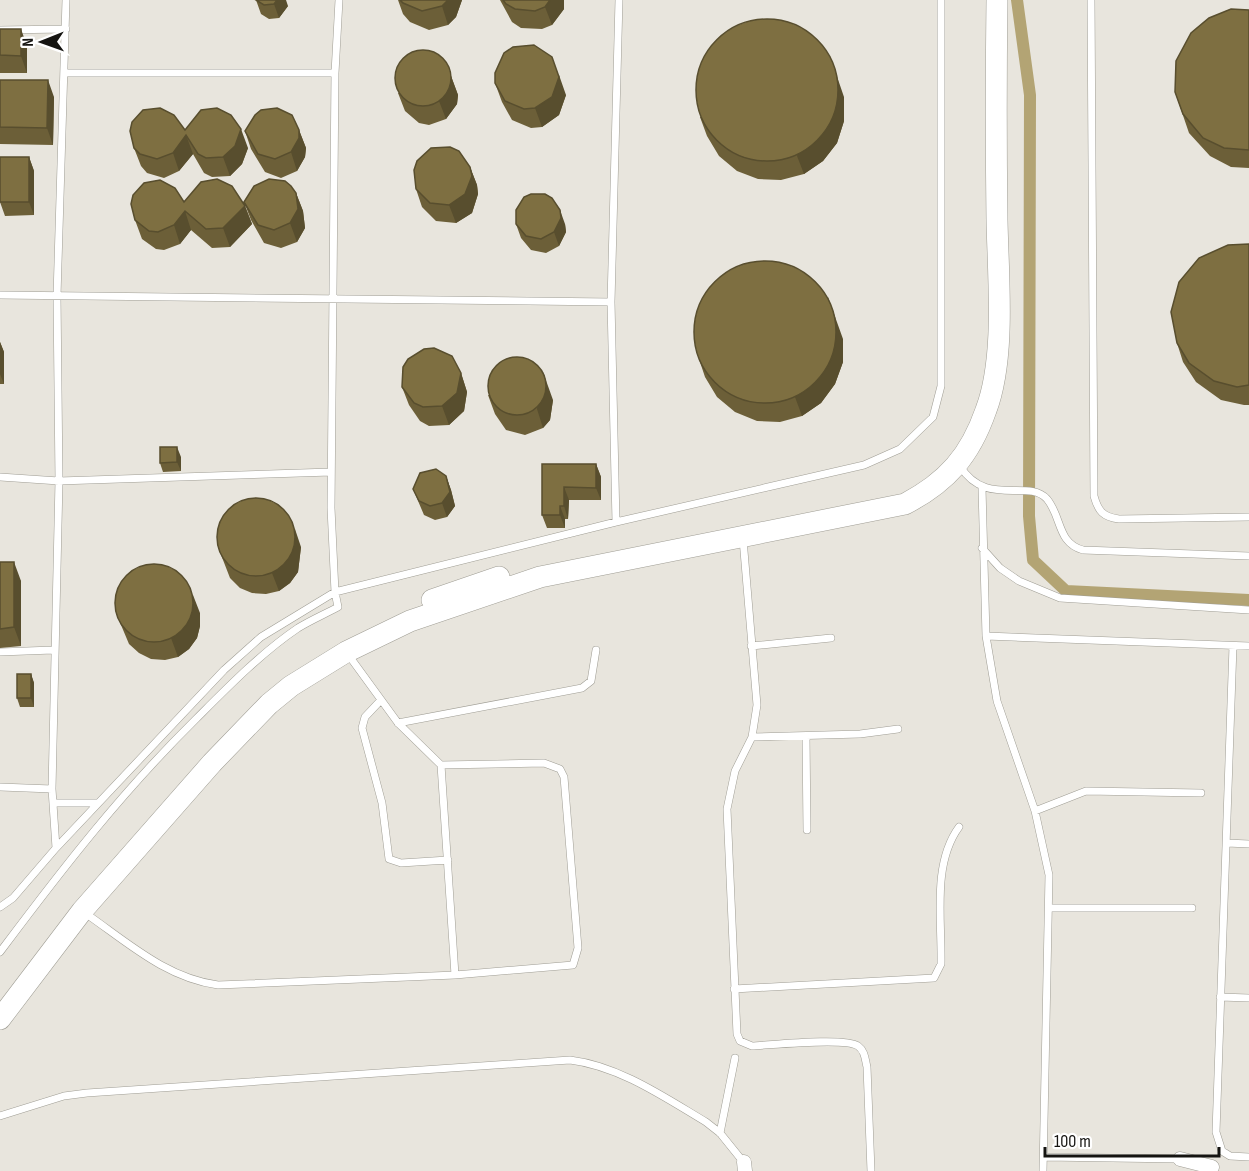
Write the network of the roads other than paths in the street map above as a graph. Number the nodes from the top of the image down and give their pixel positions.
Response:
1 (66, 0) edge
2 (339, 0) edge
3 (619, 0) edge
4 (941, 0) edge
5 (1091, 0) edge
6 (991, 1) edge
7 (66, 29) junction
8 (0, 30) edge
9 (65, 73) junction
10 (335, 73) junction
11 (0, 295) edge
12 (57, 296) junction
13 (332, 299) junction
14 (611, 302) junction
15 (956, 459) junction
16 (331, 472) junction
17 (0, 477) edge
18 (59, 481) junction
19 (982, 488) junction
20 (1249, 517) edge
21 (616, 522) junction
22 (743, 537) junction
23 (982, 548) junction
24 (1249, 556) edge
25 (335, 592) junction
26 (1249, 610) edge
27 (986, 636) junction
28 (831, 638) dead end
29 (751, 646) junction
30 (1233, 646) junction
31 (1249, 646) edge
32 (53, 650) junction
33 (596, 650) dead end
34 (0, 652) edge
35 (346, 652) junction
36 (381, 700) junction
37 (398, 723) junction
38 (898, 729) dead end
39 (806, 736) junction
40 (752, 737) junction
41 (441, 765) junction
42 (0, 788) edge
43 (52, 789) junction
44 (1201, 793) dead end
45 (53, 802) junction
46 (98, 803) junction
47 (1035, 811) junction
48 (959, 826) dead end
49 (807, 830) dead end
50 (1227, 843) junction
51 (1249, 844) edge
52 (56, 848) junction
53 (448, 860) junction
54 (0, 907) edge
55 (1049, 908) junction
56 (1192, 908) dead end
57 (82, 911) junction
58 (0, 952) edge
59 (455, 975) junction
60 (734, 989) junction
61 (1220, 997) junction
62 (1249, 998) edge
63 (0, 999) edge
64 (0, 1019) edge
65 (735, 1058) dead end
66 (0, 1116) edge
67 (720, 1133) junction
68 (1044, 1157) junction
69 (1249, 1157) edge
70 (1180, 1159) joint
71 (1212, 1167) dead end
72 (746, 1168) edge
73 (871, 1171) edge
74 (1043, 1171) edge

1 - 7 lane
2 - 10 lane
3 - 14 lane
4 - 21 lane
5 - 20 lane
6 - 15 main road
7 - 8 lane
7 - 9 lane
9 - 10 lane
9 - 12 lane
10 - 13 lane
11 - 12 lane
12 - 13 lane
12 - 18 lane
13 - 14 lane
13 - 16 lane
14 - 21 lane
15 - 19 lane
15 - 22 main road
15 - 63 main road
16 - 18 lane
16 - 25 lane
17 - 18 lane
18 - 32 lane
19 - 23 lane
19 - 24 lane
21 - 25 lane
22 - 29 lane
22 - 35 main road
23 - 26 lane
23 - 27 lane
25 - 46 lane
25 - 58 lane
27 - 30 lane
27 - 47 lane
28 - 29 lane
29 - 40 lane
30 - 31 lane
30 - 50 lane
32 - 34 lane
32 - 43 lane
33 - 37 lane
35 - 36 lane
35 - 57 main road
36 - 37 lane
36 - 53 lane
37 - 41 lane
38 - 39 lane
39 - 40 lane
39 - 49 lane
40 - 60 lane
41 - 53 lane
41 - 59 lane
42 - 43 lane
43 - 45 lane
44 - 47 lane
45 - 46 lane
45 - 52 lane
46 - 52 lane
47 - 55 lane
48 - 60 lane
50 - 51 lane
50 - 61 lane
52 - 54 lane
53 - 59 lane
55 - 56 lane
55 - 68 lane
57 - 59 lane
57 - 64 main road
60 - 73 lane
61 - 62 lane
61 - 69 lane
65 - 67 lane
66 - 67 lane
67 - 72 lane
68 - 70 lane
68 - 74 lane
70 - 71 street

